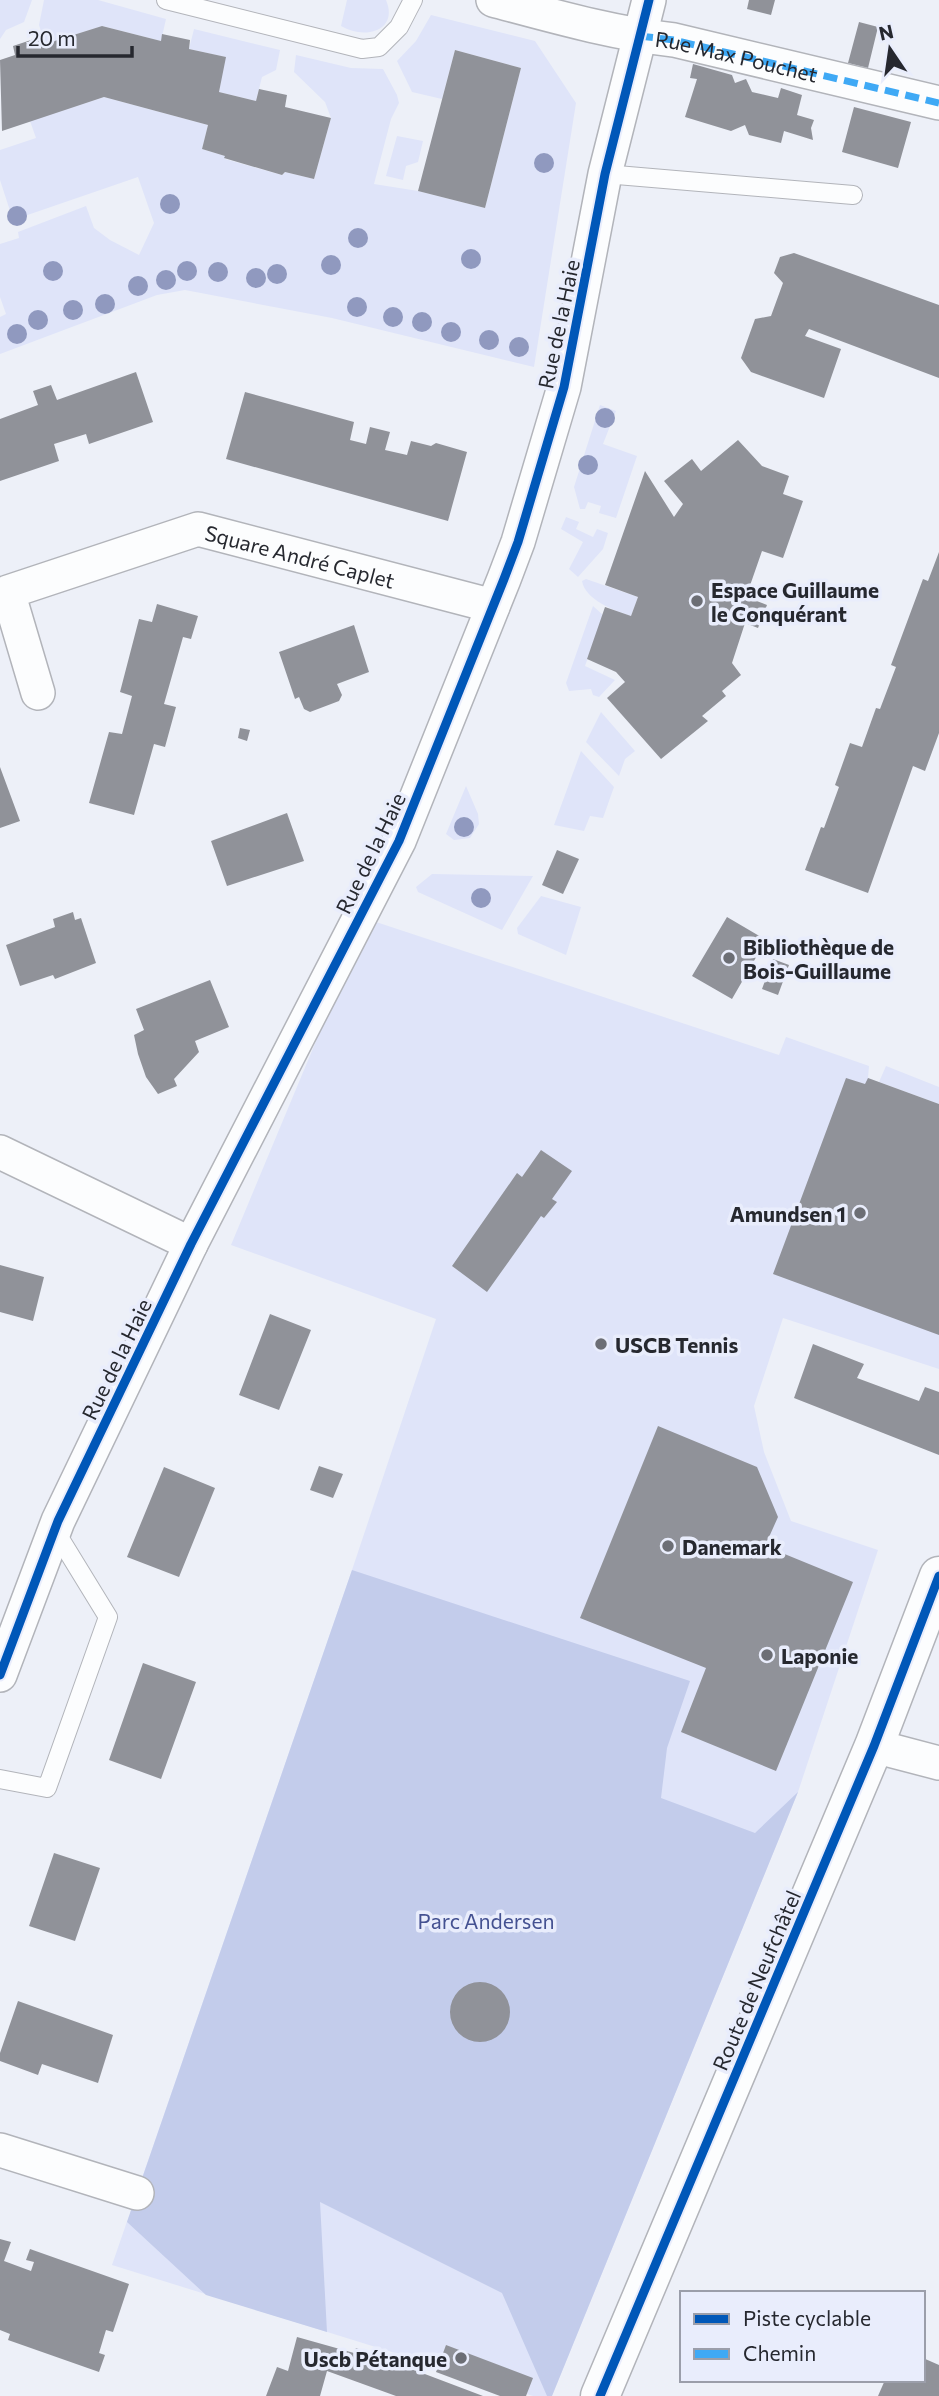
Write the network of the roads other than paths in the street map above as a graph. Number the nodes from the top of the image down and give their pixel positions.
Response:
1 (166, 0) edge
2 (413, 0) edge
3 (493, 0) edge
4 (649, 0) edge
5 (639, 36) junction
6 (939, 103) edge
7 (605, 174) junction
8 (853, 195) dead end
9 (493, 606) junction
10 (38, 693) dead end
11 (0, 1152) edge
12 (191, 1244) junction
13 (54, 1529) junction
14 (939, 1576) edge
15 (0, 1675) edge
16 (874, 1746) junction
17 (939, 1763) edge
18 (0, 1779) edge
19 (0, 2150) edge
20 (137, 2193) dead end
21 (600, 2396) edge

1 - 2 lane
3 - 5 street, Rue Max Pouchet
4 - 5 street, Rue de la Haie
5 - 6 street, Rue Max Pouchet
5 - 7 street, Rue de la Haie
7 - 8 lane
7 - 9 street, Rue de la Haie
9 - 10 street, Square André Caplet
9 - 12 street, Rue de la Haie
11 - 12 street
12 - 13 street, Rue de la Haie
13 - 15 street, Rue de la Haie
13 - 18 lane
14 - 16 main road, Route de Neufchâtel
16 - 17 street
16 - 21 main road, Route de Neufchâtel
19 - 20 street

